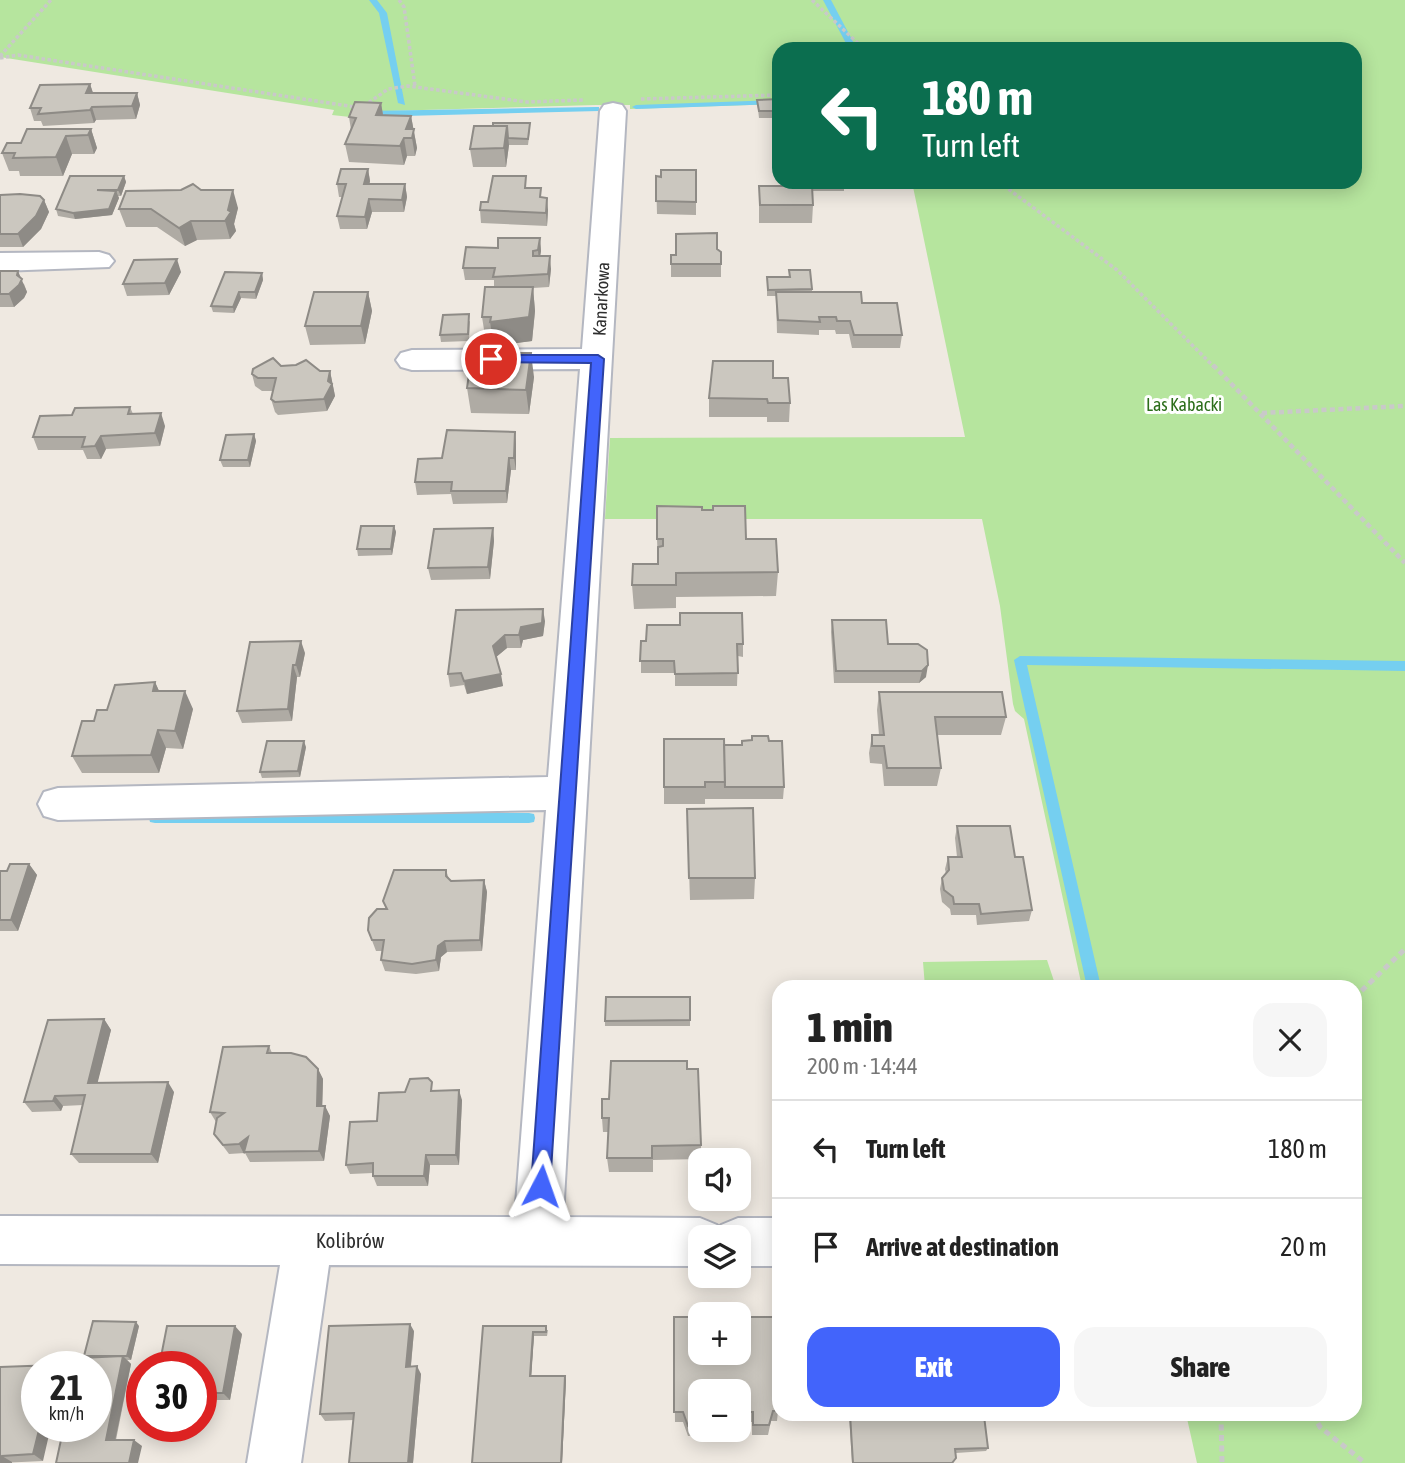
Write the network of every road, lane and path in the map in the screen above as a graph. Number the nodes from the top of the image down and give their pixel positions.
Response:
1 (51, 0) edge
2 (398, 0) edge
3 (812, 0) edge
4 (857, 42) edge
5 (0, 57) edge
6 (408, 86) dead end
7 (416, 87) dead end
8 (613, 111) dead end
9 (1008, 189) edge
10 (99, 261) dead end
11 (0, 262) edge
12 (598, 359) junction
13 (412, 360) dead end
14 (1405, 406) edge
15 (1261, 413) junction
16 (1405, 563) edge
17 (568, 793) junction
18 (58, 804) dead end
19 (1405, 948) edge
20 (1362, 990) edge
21 (0, 1240) edge
22 (308, 1240) junction
23 (537, 1241) junction
24 (688, 1242) edge
25 (751, 1242) edge
26 (772, 1242) edge
27 (1222, 1421) edge
28 (1317, 1421) edge
29 (274, 1463) edge
30 (1223, 1463) edge
31 (1365, 1463) edge

1 - 5 path
2 - 7 path
3 - 4 path
5 - 6 path
8 - 12 street, Kanarkowa
9 - 15 path
10 - 11 street
12 - 13 street
12 - 17 street, Kanarkowa
14 - 15 path
15 - 16 path
17 - 18 street
17 - 23 street, Kanarkowa
19 - 20 path
21 - 22 street, Kolibrów
22 - 23 street, Kolibrów
22 - 29 street
23 - 24 street, Kolibrów
25 - 26 street
27 - 30 path
28 - 31 path

